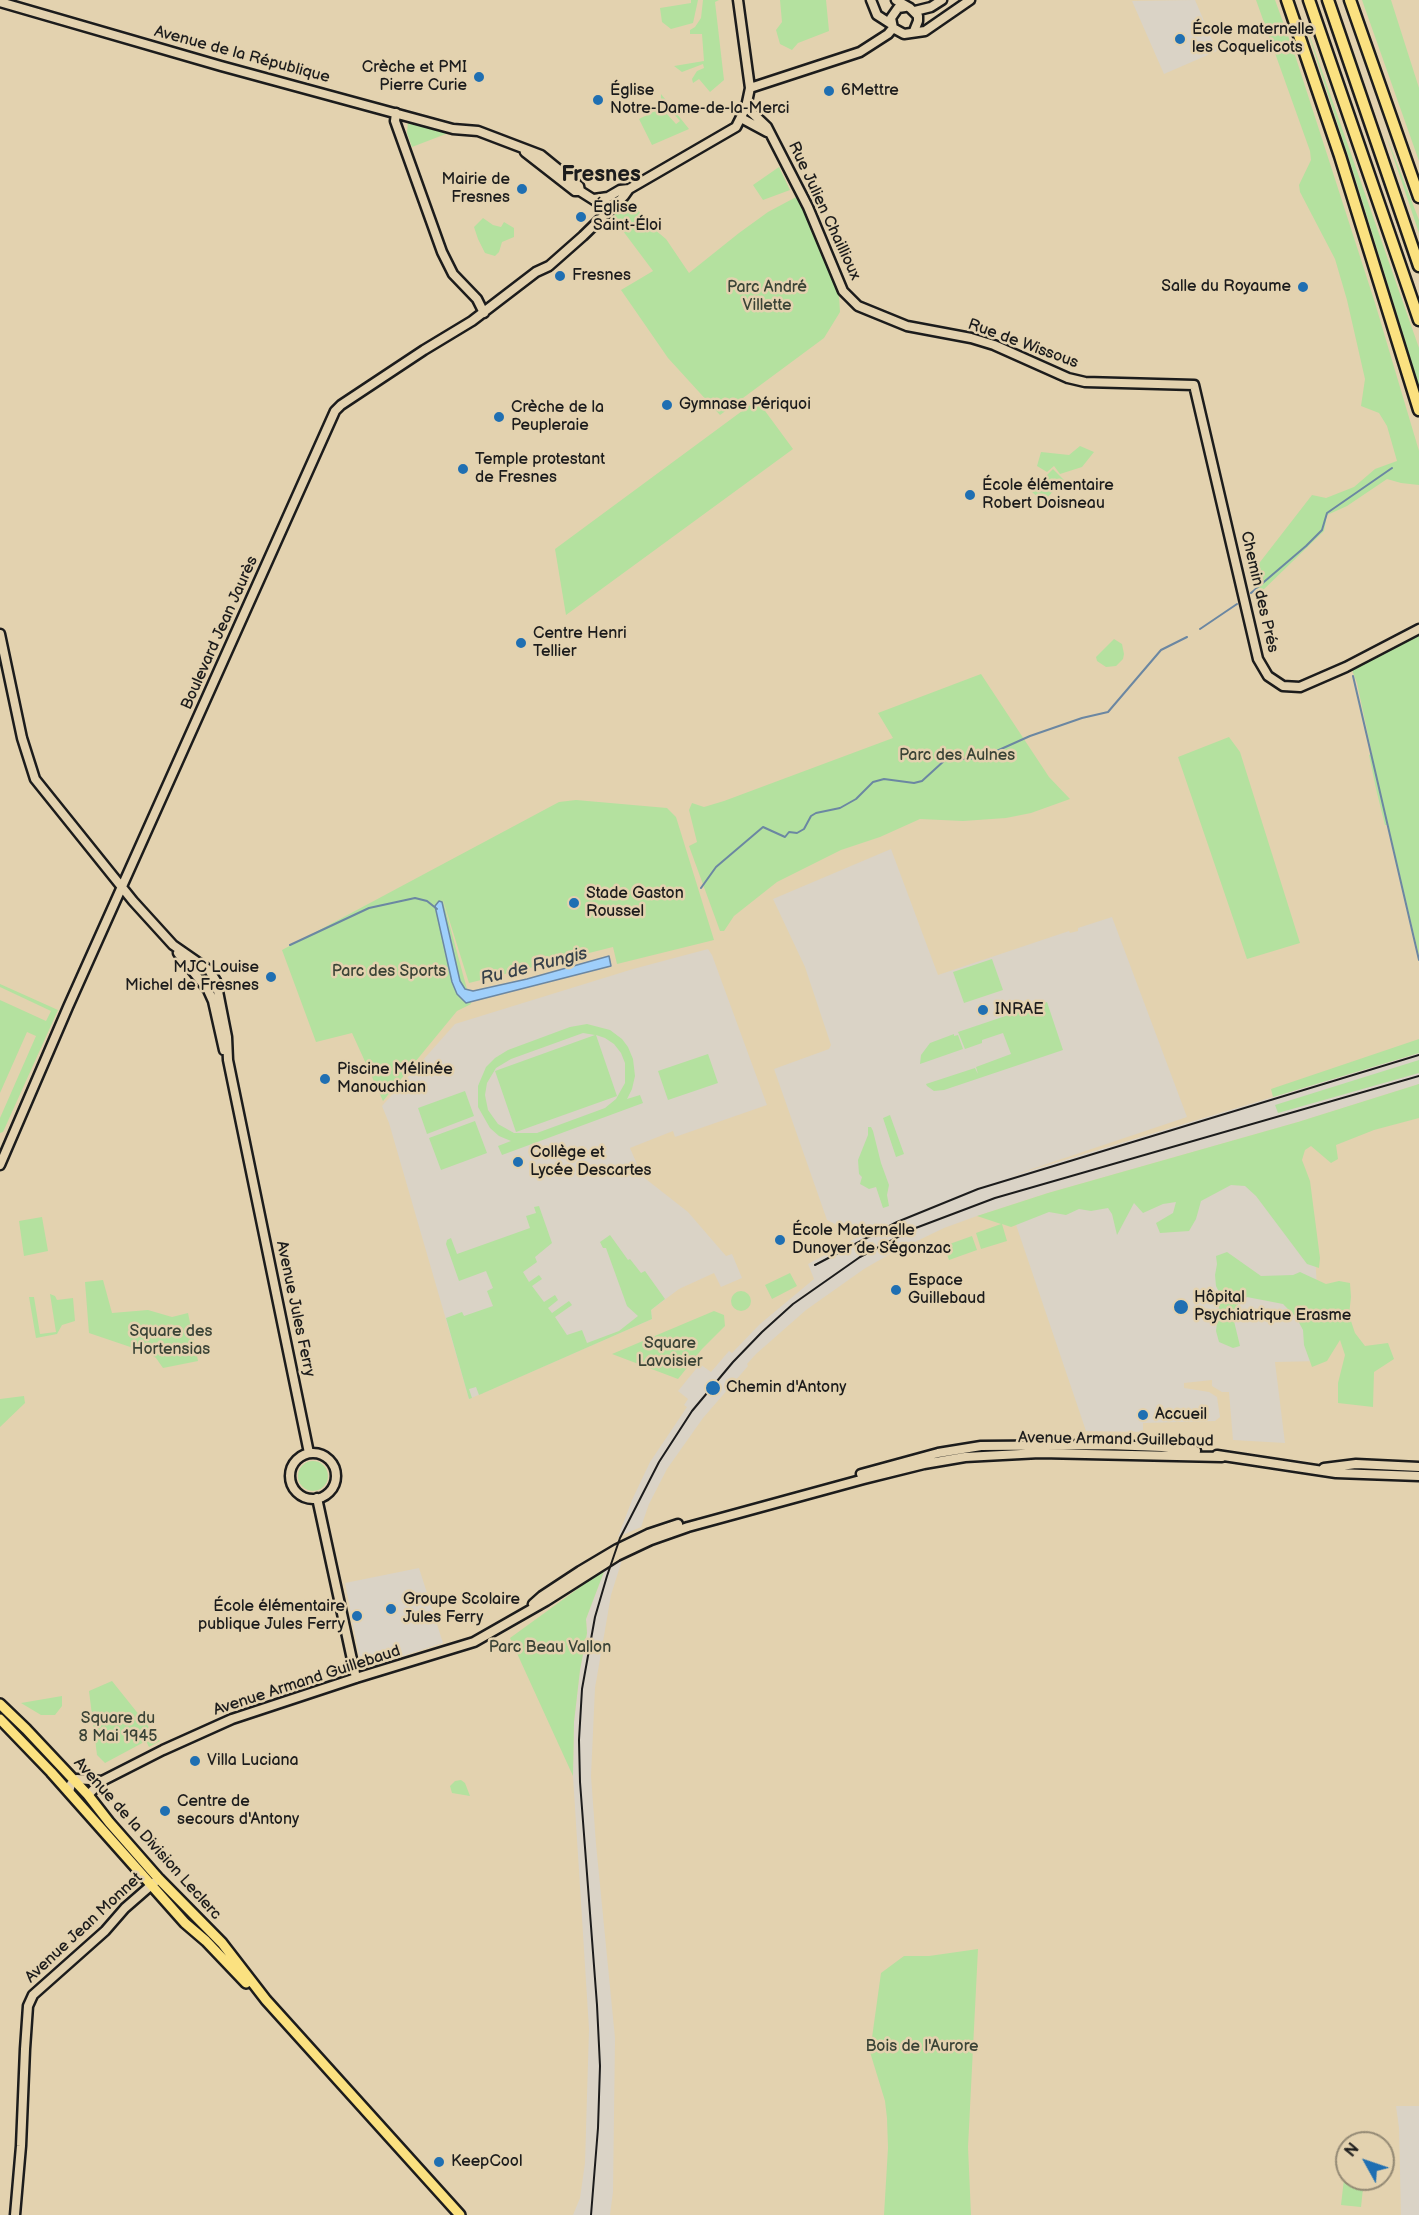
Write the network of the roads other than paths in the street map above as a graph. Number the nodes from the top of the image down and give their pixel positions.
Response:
1 (738, 0) edge
2 (871, 0) edge
3 (896, 0) edge
4 (942, 0) edge
5 (970, 0) edge
6 (1287, 0) edge
7 (1309, 0) edge
8 (1328, 0) edge
9 (1350, 0) edge
10 (0, 2) edge
11 (905, 7) junction
12 (915, 11) junction
13 (892, 26) junction
14 (914, 31) junction
15 (750, 88) junction
16 (746, 107) junction
17 (396, 113) junction
18 (741, 118) junction
19 (772, 136) junction
20 (629, 189) junction
21 (1419, 197) edge
22 (604, 204) junction
23 (1419, 266) edge
24 (484, 313) junction
25 (880, 316) joint
26 (1419, 320) edge
27 (1194, 385) joint
28 (1419, 410) edge
29 (1419, 629) edge
30 (0, 634) edge
31 (122, 888) junction
32 (0, 1165) edge
33 (309, 1453) junction
34 (1222, 1456) junction
35 (1419, 1467) edge
36 (1319, 1469) junction
37 (1419, 1476) edge
38 (317, 1498) junction
39 (524, 1613) junction
40 (356, 1678) junction
41 (0, 1704) edge
42 (0, 1719) edge
43 (74, 1781) junction
44 (102, 1781) junction
45 (69, 1791) junction
46 (88, 1795) junction
47 (156, 1882) junction
48 (15, 2215) edge
49 (460, 2215) edge

1 - 15 street
2 - 13 street
3 - 11 street
4 - 12 street
5 - 14 street
6 - 28 highway
7 - 26 highway
8 - 23 highway
9 - 21 highway
10 - 17 street, Avenue de la République
11 - 12 street
11 - 13 street
12 - 14 street
13 - 14 street
13 - 15 street
15 - 16 street
16 - 18 street
16 - 19 street, Rue Julien Chaillioux
17 - 22 street, Avenue de la République
17 - 24 street
18 - 19 street, Rue Julien Chaillioux
18 - 20 street
19 - 25 street, Rue Julien Chaillioux
20 - 22 street, Boulevard Jean Jaurès
20 - 22 street
22 - 24 street, Boulevard Jean Jaurès
24 - 31 street, Boulevard Jean Jaurès
25 - 27 street, Rue de Wissous
27 - 29 street, Chemin des Prés
30 - 31 street, Avenue Jules Ferry
31 - 32 street, Boulevard Jean Jaurès
31 - 33 street, Avenue Jules Ferry
33 - 38 street
33 - 38 street
34 - 36 street
34 - 39 street, Avenue Armand Guillebaud
34 - 39 street, Avenue Armand Guillebaud
35 - 36 street
36 - 37 street
38 - 40 street
39 - 40 street, Avenue Armand Guillebaud
40 - 44 street, Avenue Armand Guillebaud
41 - 43 main road, Avenue de la Division Leclerc
42 - 45 main road, Avenue de la Division Leclerc
43 - 44 street, Avenue Armand Guillebaud
43 - 45 street
43 - 46 main road, Avenue de la Division Leclerc
44 - 46 street, Avenue Armand Guillebaud
45 - 47 main road, Avenue de la Division Leclerc
46 - 47 main road, Avenue de la Division Leclerc
47 - 48 street, Avenue Jean Monnet
47 - 49 main road, Avenue de la Division Leclerc

